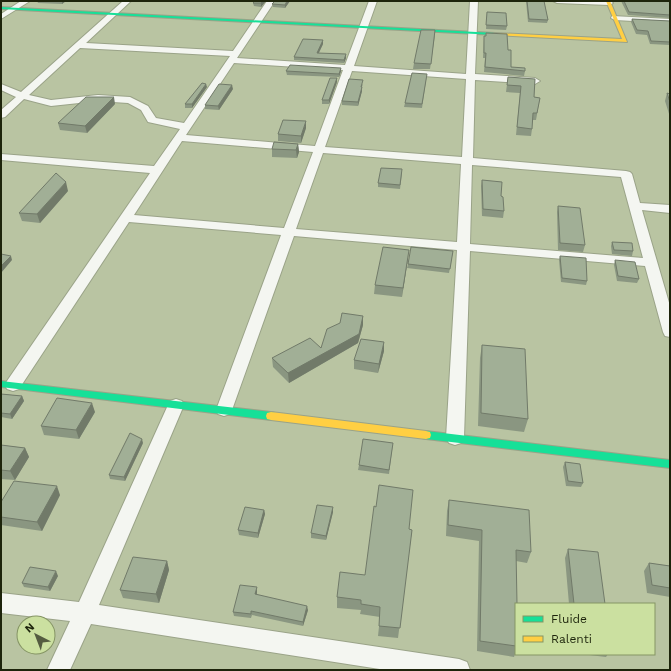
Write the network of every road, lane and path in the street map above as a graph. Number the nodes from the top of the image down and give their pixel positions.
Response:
1 (26, 1) edge
2 (127, 1) edge
3 (271, 1) edge
4 (374, 1) edge
5 (474, 1) edge
6 (557, 1) edge
7 (609, 2) edge
8 (1, 8) edge
9 (15, 9) junction
10 (113, 14) junction
11 (1, 17) edge
12 (615, 18) junction
13 (670, 21) edge
14 (257, 22) junction
15 (364, 27) junction
16 (472, 33) junction
17 (78, 45) junction
18 (233, 57) junction
19 (349, 68) junction
20 (470, 77) junction
21 (535, 81) edge
22 (1, 87) edge
23 (22, 96) junction
24 (1, 115) edge
25 (186, 127) junction
26 (179, 138) junction
27 (319, 149) junction
28 (1, 157) edge
29 (467, 161) junction
30 (158, 170) junction
31 (635, 206) junction
32 (670, 209) edge
33 (126, 218) junction
34 (289, 232) junction
35 (463, 246) junction
36 (651, 262) junction
37 (670, 332) edge
38 (1, 384) edge
39 (13, 385) junction
40 (176, 405) junction
41 (224, 410) junction
42 (455, 438) junction
43 (670, 464) edge
44 (1, 603) edge
45 (85, 613) junction
46 (58, 670) edge
47 (459, 670) edge

1 - 9 street
2 - 10 street
3 - 14 street
4 - 15 street
5 - 16 street
6 - 7 street
7 - 12 street
8 - 9 street
9 - 10 street
9 - 11 street
10 - 14 street
10 - 17 street
12 - 13 street
12 - 16 street
14 - 15 street
14 - 18 street
15 - 16 street
15 - 19 street
16 - 20 street
17 - 18 street
17 - 23 street
18 - 19 street
18 - 25 street
19 - 20 street
19 - 27 street
20 - 21 street
20 - 29 street
22 - 23 street
23 - 24 street
23 - 25 street
25 - 26 street
26 - 27 street
26 - 30 street
27 - 29 street
27 - 34 street
28 - 30 street
29 - 31 street
29 - 35 street
30 - 33 street
31 - 32 street
31 - 36 street
33 - 34 street
33 - 39 street
34 - 35 street
34 - 41 street
35 - 36 street
35 - 42 street
36 - 37 street
38 - 39 street
39 - 40 street
40 - 41 street
40 - 45 street
41 - 42 street
42 - 43 street
44 - 45 street
45 - 46 street
45 - 47 street

